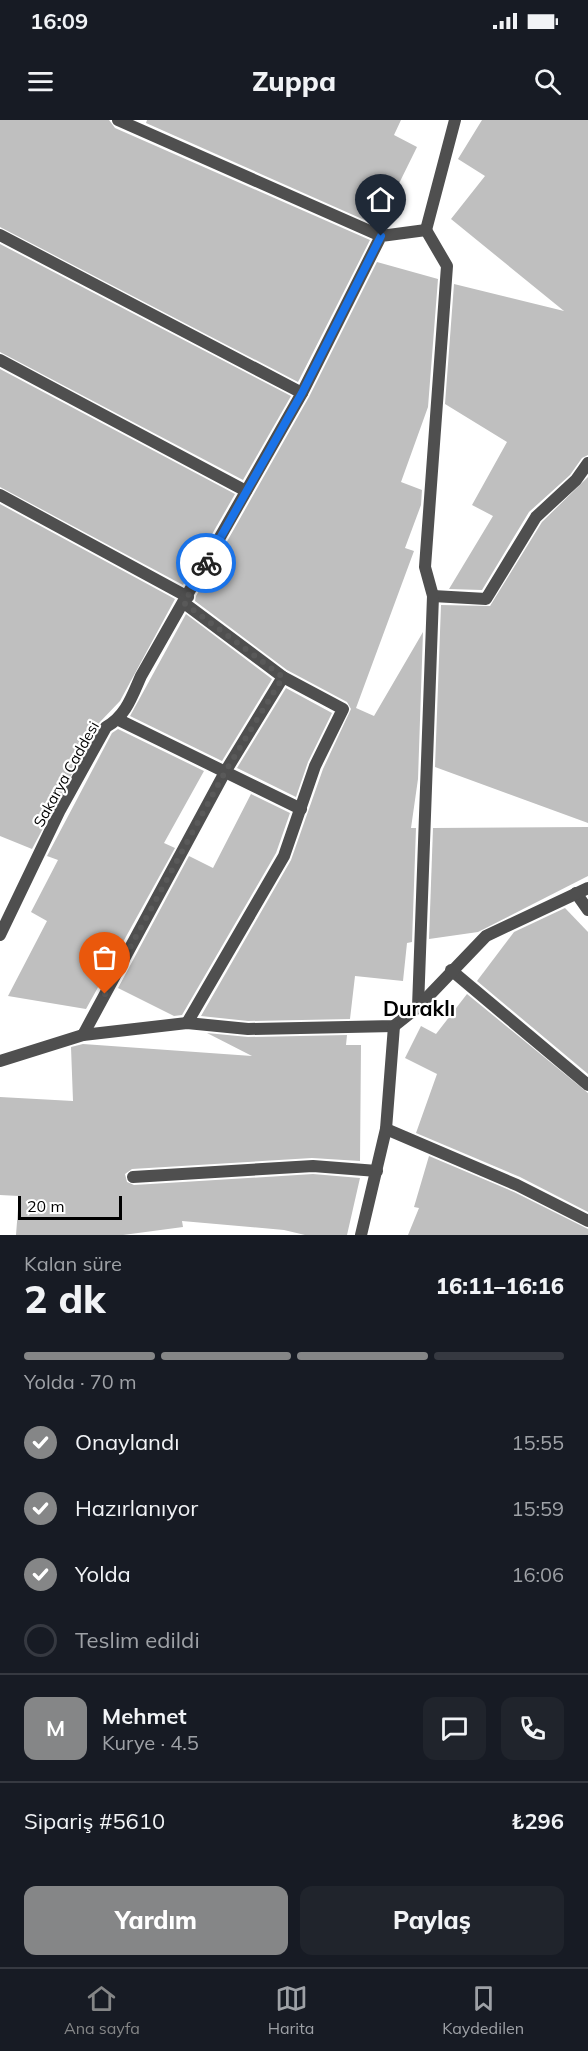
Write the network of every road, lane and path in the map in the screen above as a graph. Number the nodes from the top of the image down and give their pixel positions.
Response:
1 (118, 120) edge
2 (455, 120) edge
3 (426, 230) junction
4 (0, 235) edge
5 (381, 236) junction
6 (0, 360) edge
7 (302, 393) junction
8 (588, 463) edge
9 (246, 491) junction
10 (0, 495) edge
11 (433, 596) junction
12 (186, 600) junction
13 (283, 677) junction
14 (119, 720) junction
15 (225, 772) junction
16 (301, 809) junction
17 (582, 891) edge
18 (588, 910) edge
19 (0, 935) edge
20 (451, 970) junction
21 (418, 1007) junction
22 (187, 1023) junction
23 (394, 1026) junction
24 (83, 1035) junction
25 (0, 1061) edge
26 (588, 1085) edge
27 (386, 1129) junction
28 (377, 1171) junction
29 (133, 1177) dead end
30 (588, 1221) edge
31 (361, 1235) edge

1 - 5 street
2 - 3 street
3 - 5 street
3 - 11 street
4 - 7 street
5 - 7 street, Sakarya Caddesi
6 - 9 street
7 - 9 street, Sakarya Caddesi
8 - 11 street
9 - 12 street, Sakarya Caddesi
10 - 12 street
11 - 21 street
12 - 13 street
12 - 14 street, Sakarya Caddesi
13 - 15 street
13 - 16 street
14 - 15 street
14 - 19 street, Sakarya Caddesi
15 - 16 street
15 - 24 street
16 - 22 street
17 - 18 street
17 - 20 street
20 - 21 street
20 - 26 street
21 - 23 street
22 - 23 street
22 - 24 street
23 - 27 street
24 - 25 street
27 - 28 street
27 - 30 street
28 - 29 street
28 - 31 street

